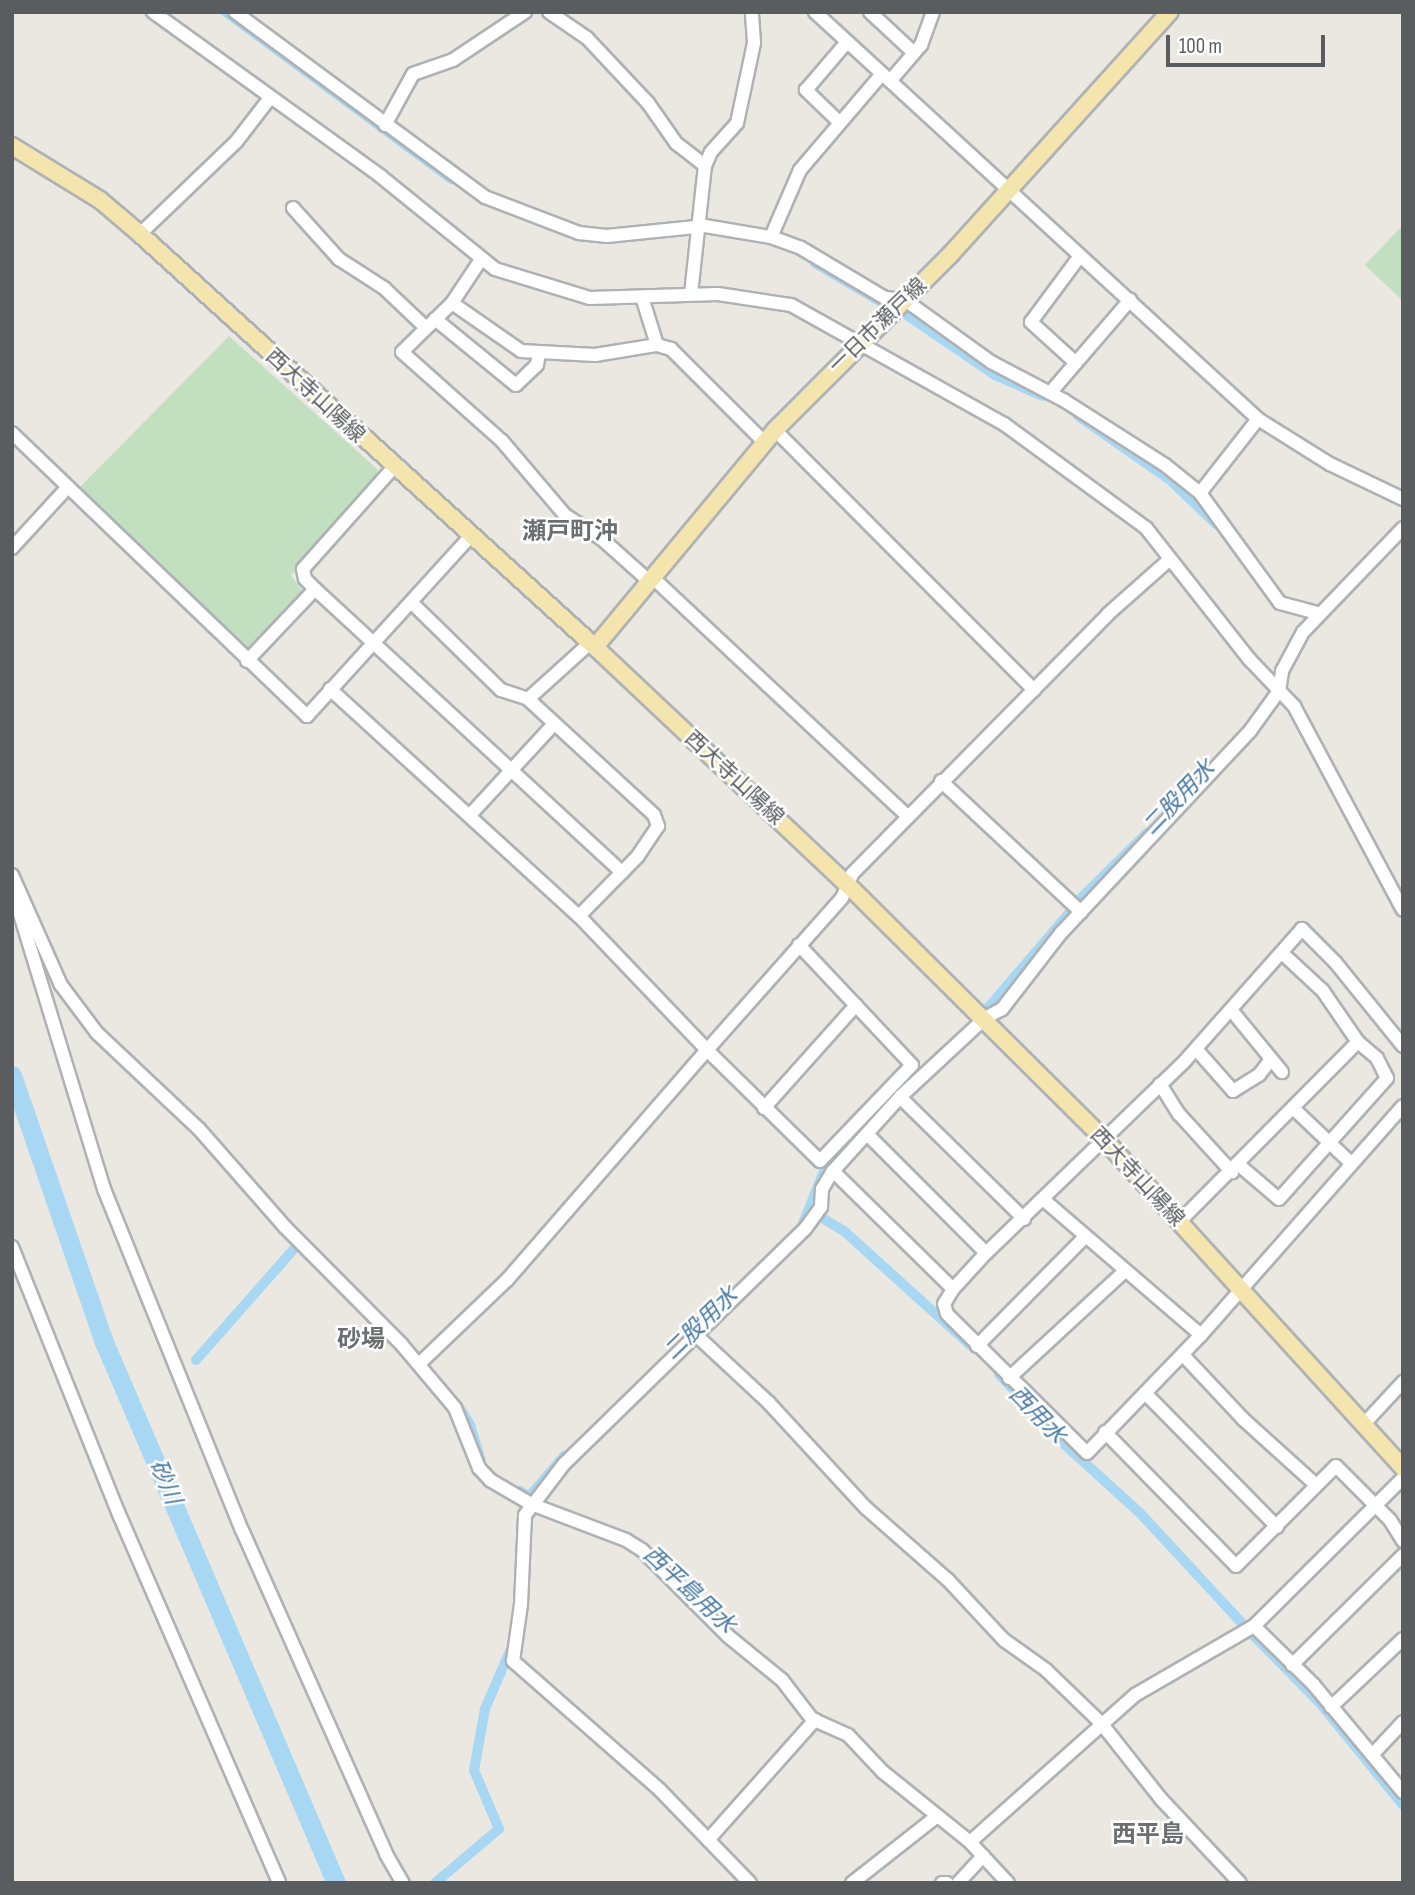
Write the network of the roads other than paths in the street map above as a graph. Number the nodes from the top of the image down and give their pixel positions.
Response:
1 (153, 12) edge
2 (178, 12) edge
3 (234, 12) edge
4 (525, 12) edge
5 (549, 12) edge
6 (752, 12) edge
7 (815, 12) edge
8 (870, 12) edge
9 (933, 12) edge
10 (1170, 12) edge
11 (168, 24) junction
12 (847, 42) junction
13 (914, 53) junction
14 (886, 77) junction
15 (270, 98) junction
16 (838, 121) junction
17 (385, 125) junction
18 (12, 146) edge
19 (705, 166) junction
20 (1008, 189) junction
21 (293, 208) dead end
22 (695, 226) junction
23 (139, 234) junction
24 (771, 237) junction
25 (1080, 256) junction
26 (480, 261) junction
27 (691, 294) junction
28 (642, 297) junction
29 (905, 300) junction
30 (1130, 300) junction
31 (453, 303) junction
32 (430, 323) junction
33 (863, 342) junction
34 (657, 345) junction
35 (539, 353) junction
36 (1076, 363) junction
37 (1051, 393) junction
38 (1258, 419) junction
39 (12, 433) edge
40 (769, 436) junction
41 (393, 467) junction
42 (67, 488) junction
43 (1200, 494) junction
44 (1403, 499) edge
45 (1403, 528) edge
46 (470, 537) junction
47 (12, 548) edge
48 (1170, 559) junction
49 (650, 579) junction
50 (315, 589) junction
51 (411, 602) junction
52 (1317, 613) junction
53 (374, 643) junction
54 (592, 645) junction
55 (247, 661) junction
56 (330, 690) junction
57 (1034, 691) junction
58 (1279, 691) junction
59 (528, 699) junction
60 (554, 724) junction
61 (512, 769) junction
62 (942, 781) junction
63 (470, 815) junction
64 (907, 816) junction
65 (622, 872) junction
66 (12, 874) edge
67 (848, 885) junction
68 (12, 887) edge
69 (1403, 910) edge
70 (1080, 912) junction
71 (579, 916) junction
72 (799, 945) junction
73 (1282, 953) junction
74 (856, 1005) junction
75 (1232, 1011) junction
76 (985, 1018) junction
77 (1358, 1042) junction
78 (1403, 1046) edge
79 (1196, 1049) junction
80 (707, 1050) junction
81 (1271, 1059) junction
82 (1282, 1072) dead end
83 (1160, 1084) junction
84 (900, 1097) junction
85 (1403, 1106) edge
86 (764, 1108) junction
87 (1293, 1108) junction
88 (868, 1135) junction
89 (1103, 1138) junction
90 (1329, 1145) junction
91 (1352, 1163) junction
92 (1235, 1169) junction
93 (833, 1171) junction
94 (1044, 1200) junction
95 (1024, 1219) junction
96 (1179, 1222) junction
97 (1084, 1237) junction
98 (12, 1247) edge
99 (986, 1253) junction
100 (1124, 1272) junction
101 (953, 1289) junction
102 (1241, 1290) junction
103 (1201, 1335) junction
104 (697, 1336) junction
105 (977, 1346) junction
106 (1183, 1355) junction
107 (419, 1364) junction
108 (1009, 1378) junction
109 (1403, 1382) edge
110 (1144, 1393) junction
111 (1363, 1425) junction
112 (1105, 1432) junction
113 (1403, 1468) edge
114 (1403, 1478) edge
115 (1315, 1484) junction
116 (531, 1504) junction
117 (1375, 1507) junction
118 (1277, 1527) junction
119 (1403, 1541) edge
120 (1403, 1555) edge
121 (1254, 1626) junction
122 (1403, 1639) edge
123 (1292, 1665) junction
124 (1331, 1707) junction
125 (815, 1720) junction
126 (1403, 1722) edge
127 (1101, 1723) junction
128 (1373, 1754) junction
129 (1403, 1792) edge
130 (936, 1816) junction
131 (708, 1840) junction
132 (970, 1842) junction
133 (983, 1856) junction
134 (279, 1883) edge
135 (403, 1883) edge
136 (750, 1883) edge
137 (852, 1883) edge
138 (942, 1883) edge
139 (947, 1883) edge
140 (958, 1883) edge
141 (1008, 1883) edge
142 (1240, 1883) edge

1 - 11 street
2 - 11 street
3 - 17 street
4 - 17 street
5 - 19 street
6 - 19 street
7 - 12 street
8 - 13 street
9 - 13 street
10 - 20 main road, 一日市瀬戸線
11 - 15 street
12 - 14 street
12 - 16 street
13 - 14 street
14 - 16 street
14 - 20 street
15 - 23 street
15 - 26 street
16 - 24 street
17 - 22 street
18 - 23 main road, 西大寺山陽線
19 - 22 street
20 - 25 street
20 - 29 main road, 一日市瀬戸線
21 - 32 street
22 - 24 street
22 - 27 street
23 - 41 main road, 西大寺山陽線
24 - 29 street
25 - 30 street
25 - 36 street
26 - 28 street
26 - 31 street
27 - 28 street
27 - 33 street
28 - 34 street
29 - 33 main road, 一日市瀬戸線
29 - 37 street
30 - 36 street
30 - 38 street
31 - 32 street
31 - 35 street
32 - 35 street
32 - 49 street
33 - 40 main road, 一日市瀬戸線
33 - 48 street
34 - 35 street
34 - 40 street
36 - 37 street
37 - 43 street
38 - 43 street
38 - 44 street
39 - 42 street
40 - 49 main road, 一日市瀬戸線
40 - 57 street
41 - 46 main road, 西大寺山陽線
41 - 50 street
42 - 47 street
42 - 55 street
43 - 52 street
45 - 52 street
46 - 51 street
46 - 54 main road, 西大寺山陽線
48 - 57 street
48 - 58 street
49 - 54 main road, 一日市瀬戸線
49 - 64 street
50 - 53 street
50 - 55 street
51 - 53 street
51 - 59 street
52 - 58 street
53 - 56 street
53 - 61 street
54 - 59 street
54 - 67 main road, 西大寺山陽線
55 - 56 street
56 - 63 street
57 - 62 street
58 - 69 street
58 - 70 street
59 - 60 street
60 - 61 street
60 - 65 street
61 - 63 street
61 - 65 street
62 - 64 street
62 - 70 street
63 - 71 street
64 - 67 street
65 - 71 street
66 - 107 street
67 - 72 street
67 - 76 main road, 西大寺山陽線
68 - 135 street
70 - 76 street
71 - 80 street
72 - 74 street
72 - 80 street
73 - 75 street
73 - 77 street
73 - 78 street
74 - 86 street
74 - 86 street
75 - 79 street
75 - 81 street
76 - 84 street
76 - 89 main road, 西大寺山陽線
77 - 87 street
77 - 90 street
79 - 81 street
79 - 83 street
80 - 86 street
80 - 107 street
81 - 82 street
83 - 89 street
83 - 92 street
84 - 88 street
84 - 95 street
85 - 91 street
87 - 90 street
87 - 92 street
88 - 93 street
88 - 99 street
89 - 94 street
89 - 96 main road, 西大寺山陽線
90 - 91 street
90 - 92 street
91 - 102 street
92 - 96 street
93 - 101 street
93 - 104 street
94 - 95 street
94 - 97 street
95 - 99 street
96 - 102 main road, 西大寺山陽線
97 - 100 street
97 - 105 street
98 - 134 street
99 - 101 street
100 - 103 street
100 - 108 street
101 - 105 street
102 - 103 street
102 - 111 main road, 西大寺山陽線
103 - 106 street
104 - 116 street
104 - 127 street
105 - 108 street
106 - 110 street
106 - 115 street
107 - 116 street
108 - 112 street
109 - 111 street
110 - 112 street
110 - 118 street
111 - 113 main road, 西大寺山陽線
112 - 118 street
114 - 117 street
115 - 117 street
115 - 118 street
116 - 125 street
116 - 131 street
117 - 119 street
117 - 121 street
120 - 123 street
121 - 123 street
121 - 127 street
122 - 124 street
123 - 124 street
124 - 128 street
125 - 130 street
125 - 131 street
126 - 128 street
127 - 132 street
127 - 142 street
128 - 129 street
130 - 132 street
130 - 137 street
131 - 136 street
132 - 133 street
133 - 140 street
133 - 141 street
138 - 139 street

